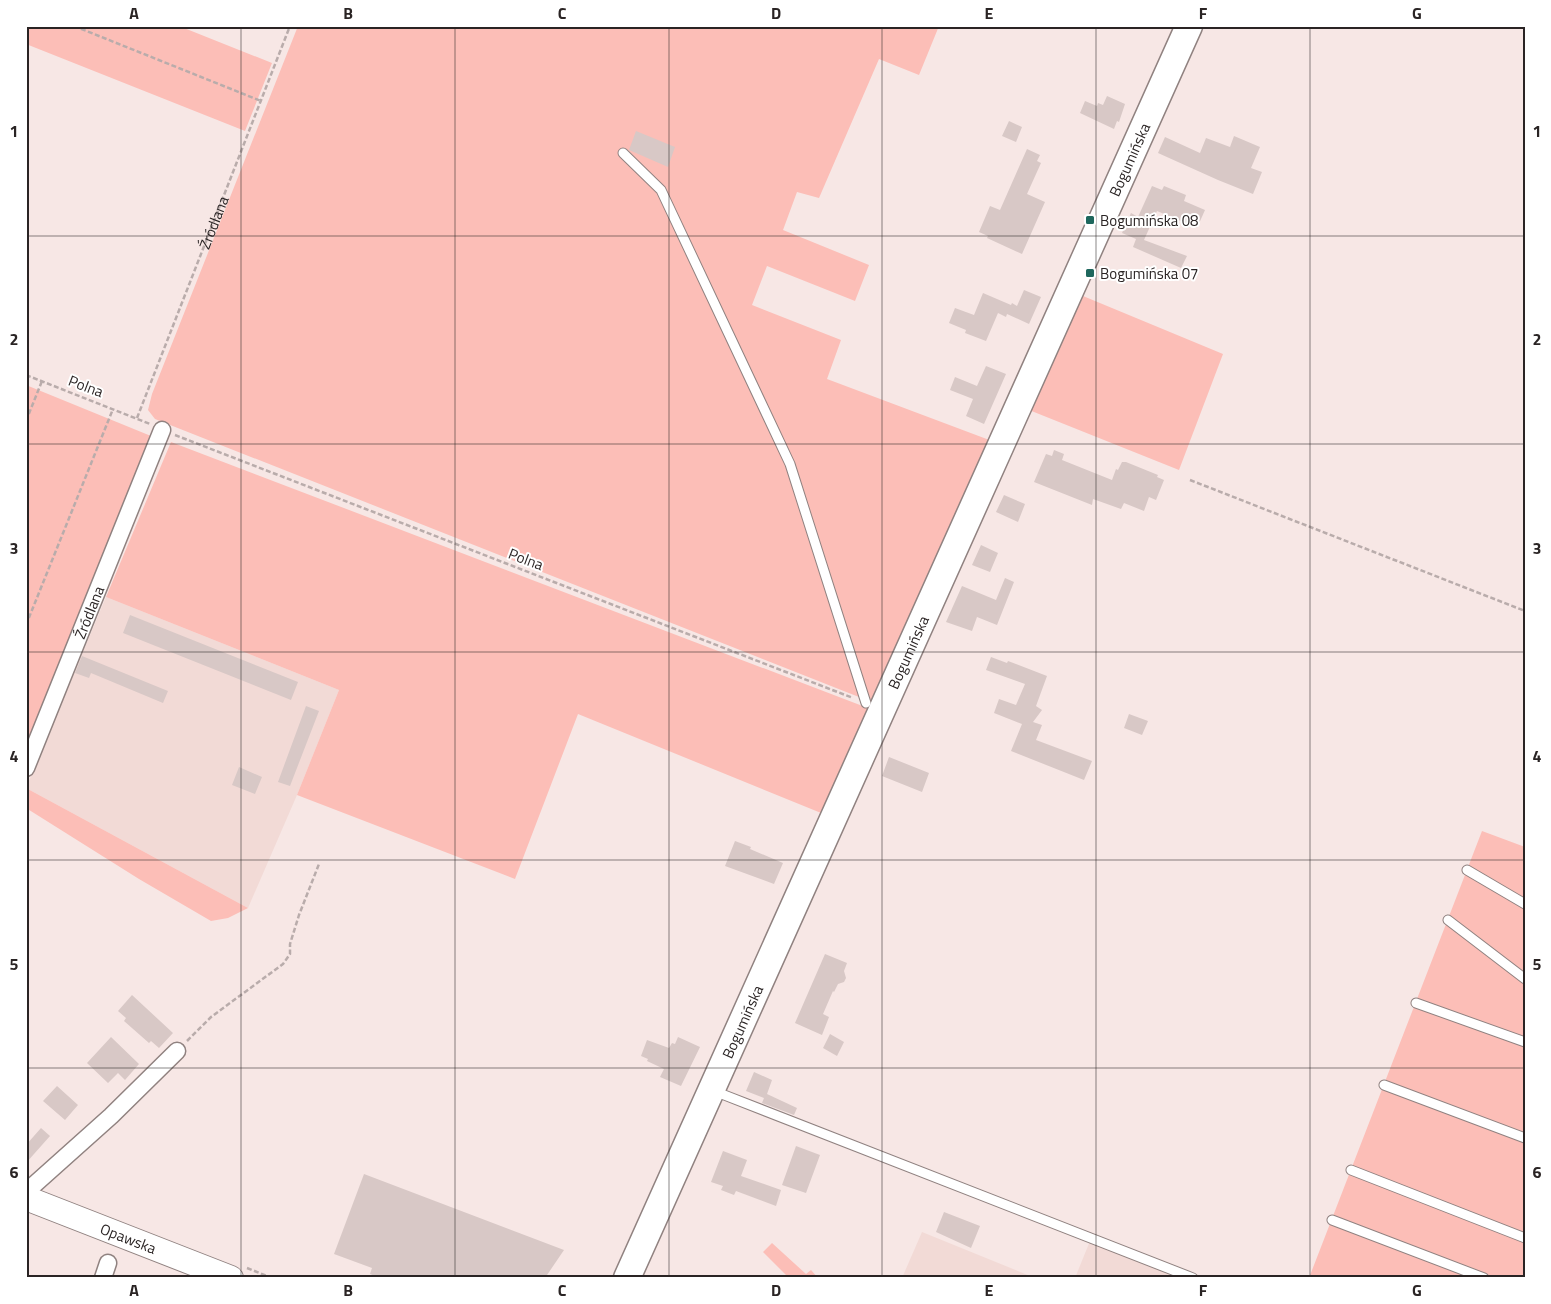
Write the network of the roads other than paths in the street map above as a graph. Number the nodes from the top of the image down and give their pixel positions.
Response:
1 (1189, 26) edge
2 (623, 153) dead end
3 (162, 430) road end
4 (866, 703) road end
5 (26, 768) edge
6 (1467, 870) dead end
7 (1525, 904) edge
8 (1448, 920) dead end
9 (1525, 978) edge
10 (1416, 1004) dead end
11 (1525, 1042) edge
12 (178, 1051) road end
13 (1384, 1085) dead end
14 (712, 1090) junction
15 (1525, 1138) edge
16 (1351, 1170) dead end
17 (26, 1192) edge
18 (26, 1198) edge
19 (1332, 1220) dead end
20 (1525, 1238) edge
21 (231, 1278) edge
22 (627, 1278) edge
23 (1193, 1278) edge
24 (1484, 1278) edge

1 - 14 main road, Bogumińska
2 - 4 lane
3 - 5 street, Źródlana
6 - 7 lane
8 - 9 lane
10 - 11 lane
12 - 17 street
13 - 15 lane
14 - 22 main road, Bogumińska
14 - 23 lane
16 - 20 lane
18 - 21 main road, Opawska
19 - 24 lane

